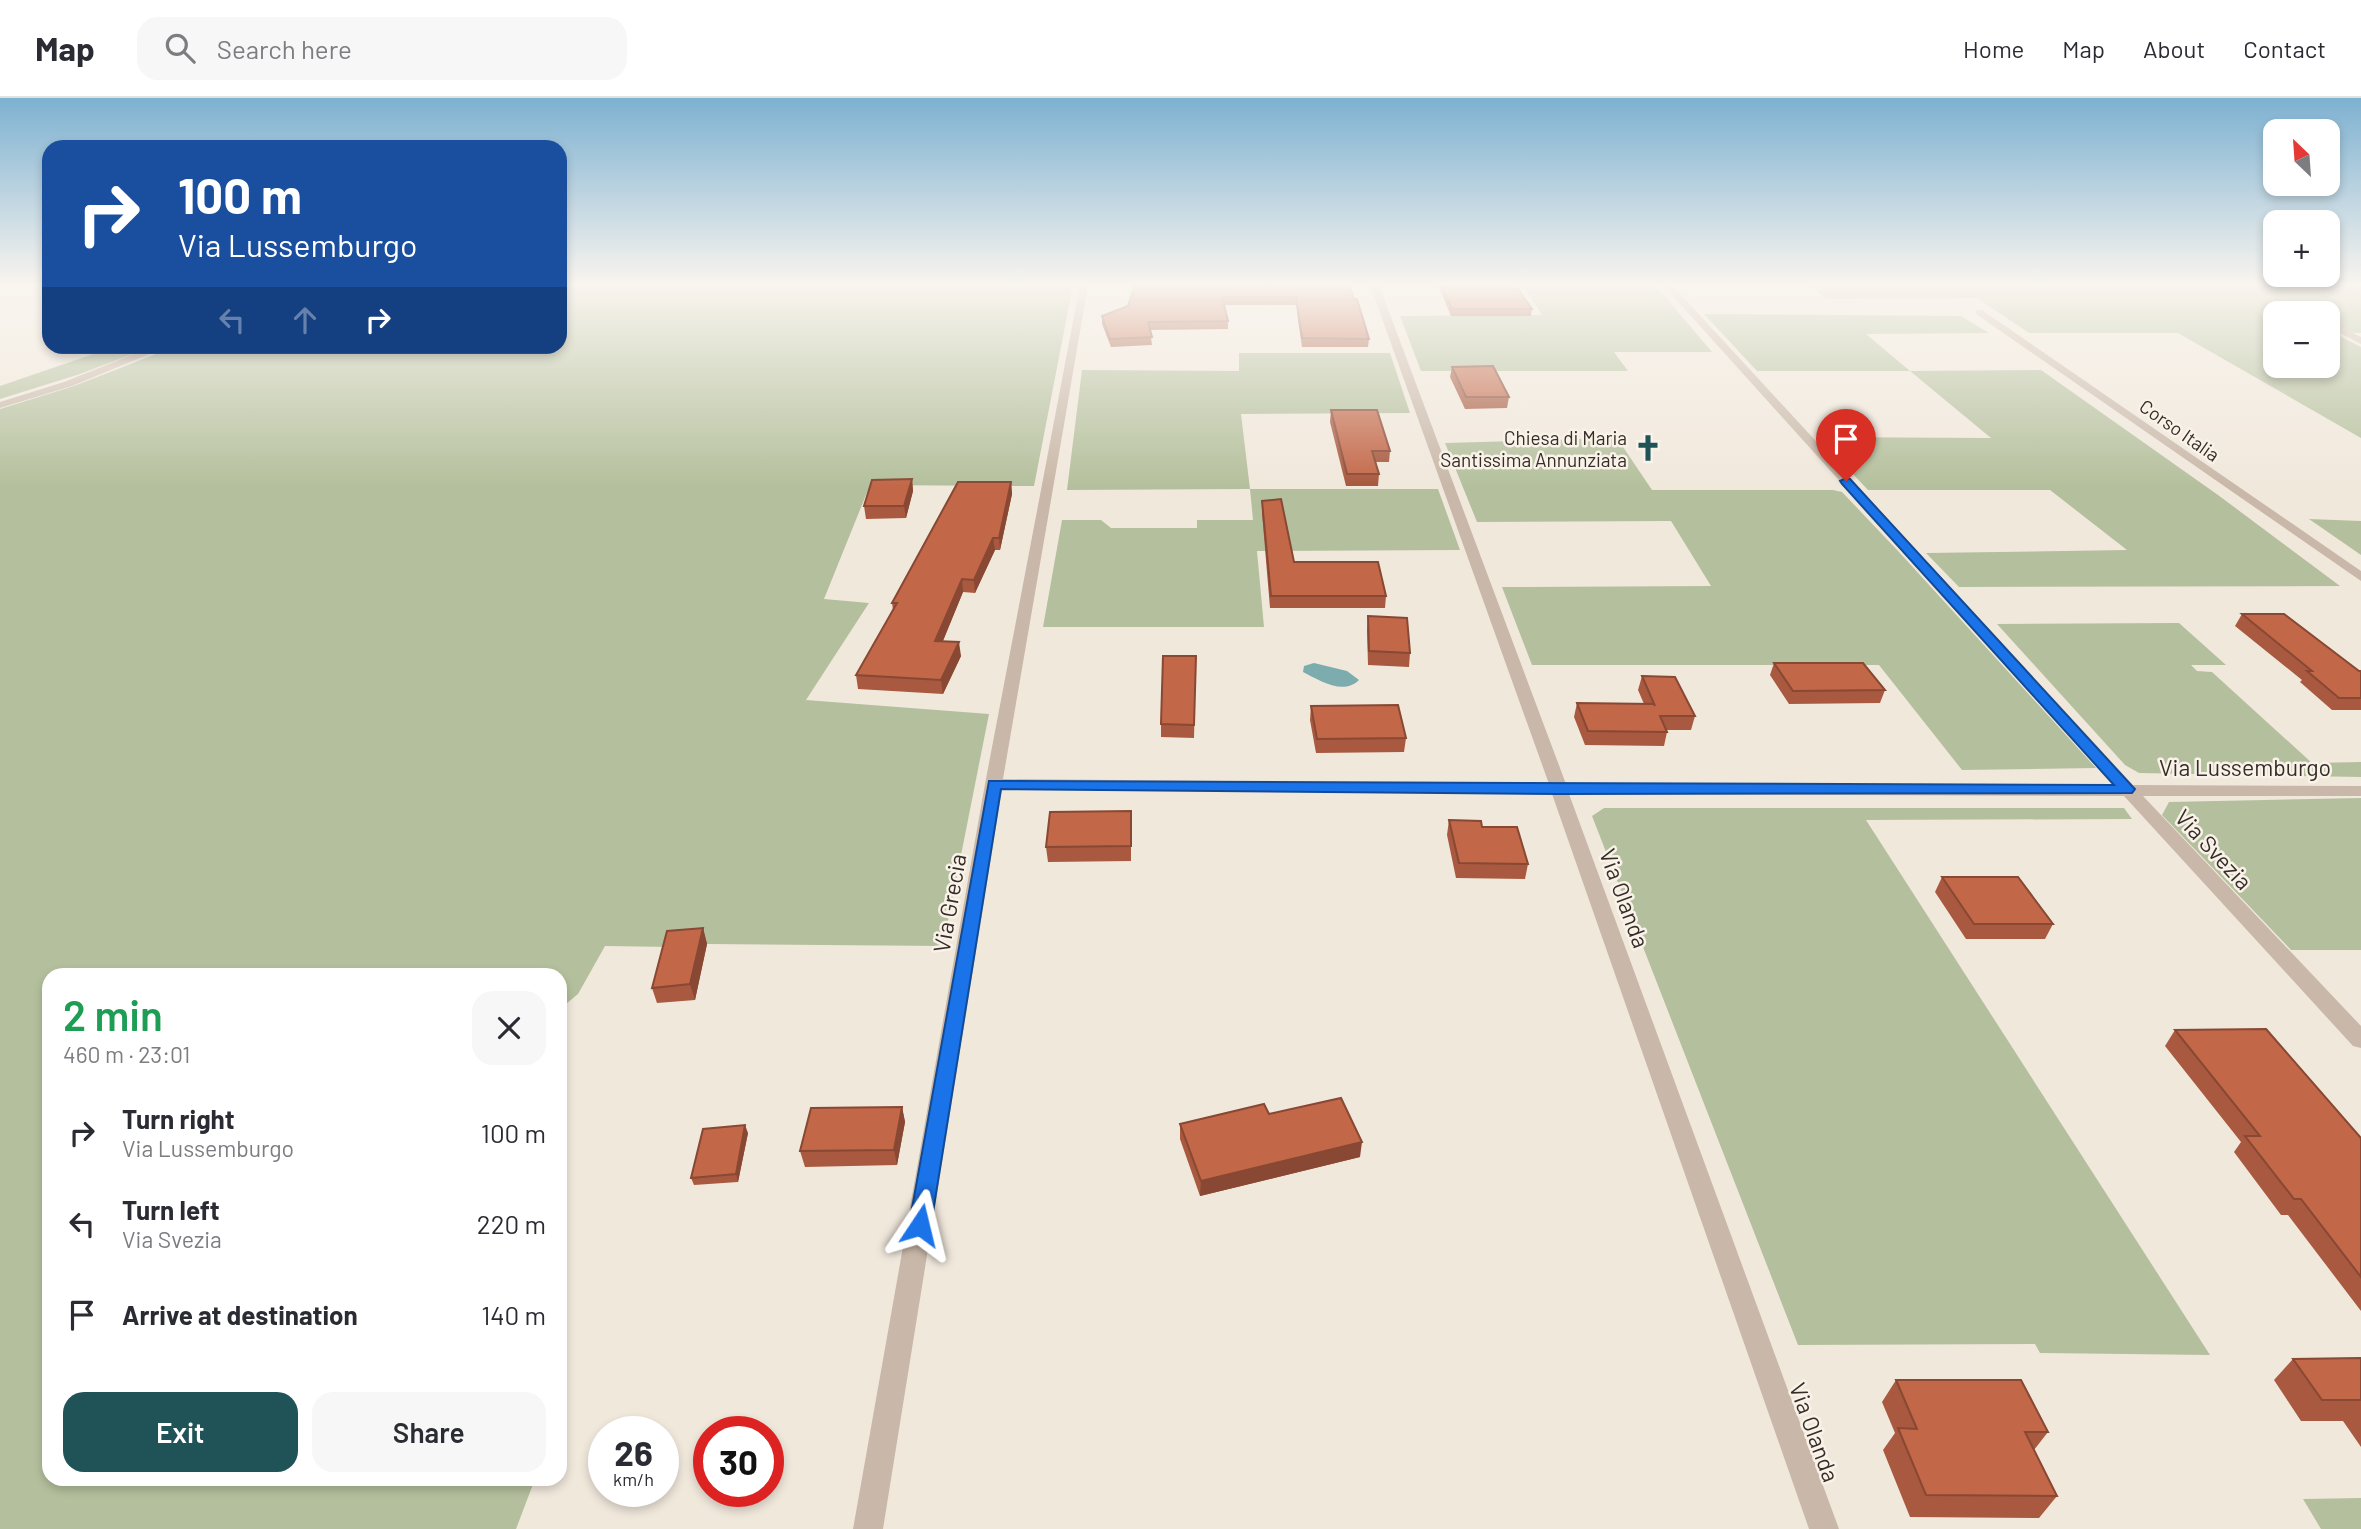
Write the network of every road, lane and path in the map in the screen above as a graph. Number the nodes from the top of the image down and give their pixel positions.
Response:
1 (1072, 352) edge
2 (1399, 352) edge
3 (1728, 352) edge
4 (2036, 352) edge
5 (144, 354) edge
6 (0, 405) edge
7 (2361, 577) edge
8 (994, 784) junction
9 (1559, 789) junction
10 (2127, 789) junction
11 (2361, 791) edge
12 (2361, 1040) edge
13 (868, 1529) edge
14 (1824, 1529) edge

1 - 8 street, Via Grecia
2 - 9 street, Via Olanda
3 - 10 street, Via Svezia
4 - 7 street, Corso Italia
5 - 6 street
8 - 9 street, Via Lussemburgo
8 - 13 street, Via Grecia
9 - 10 street, Via Lussemburgo
9 - 14 street, Via Olanda
10 - 11 street, Via Lussemburgo
10 - 12 street, Via Svezia

